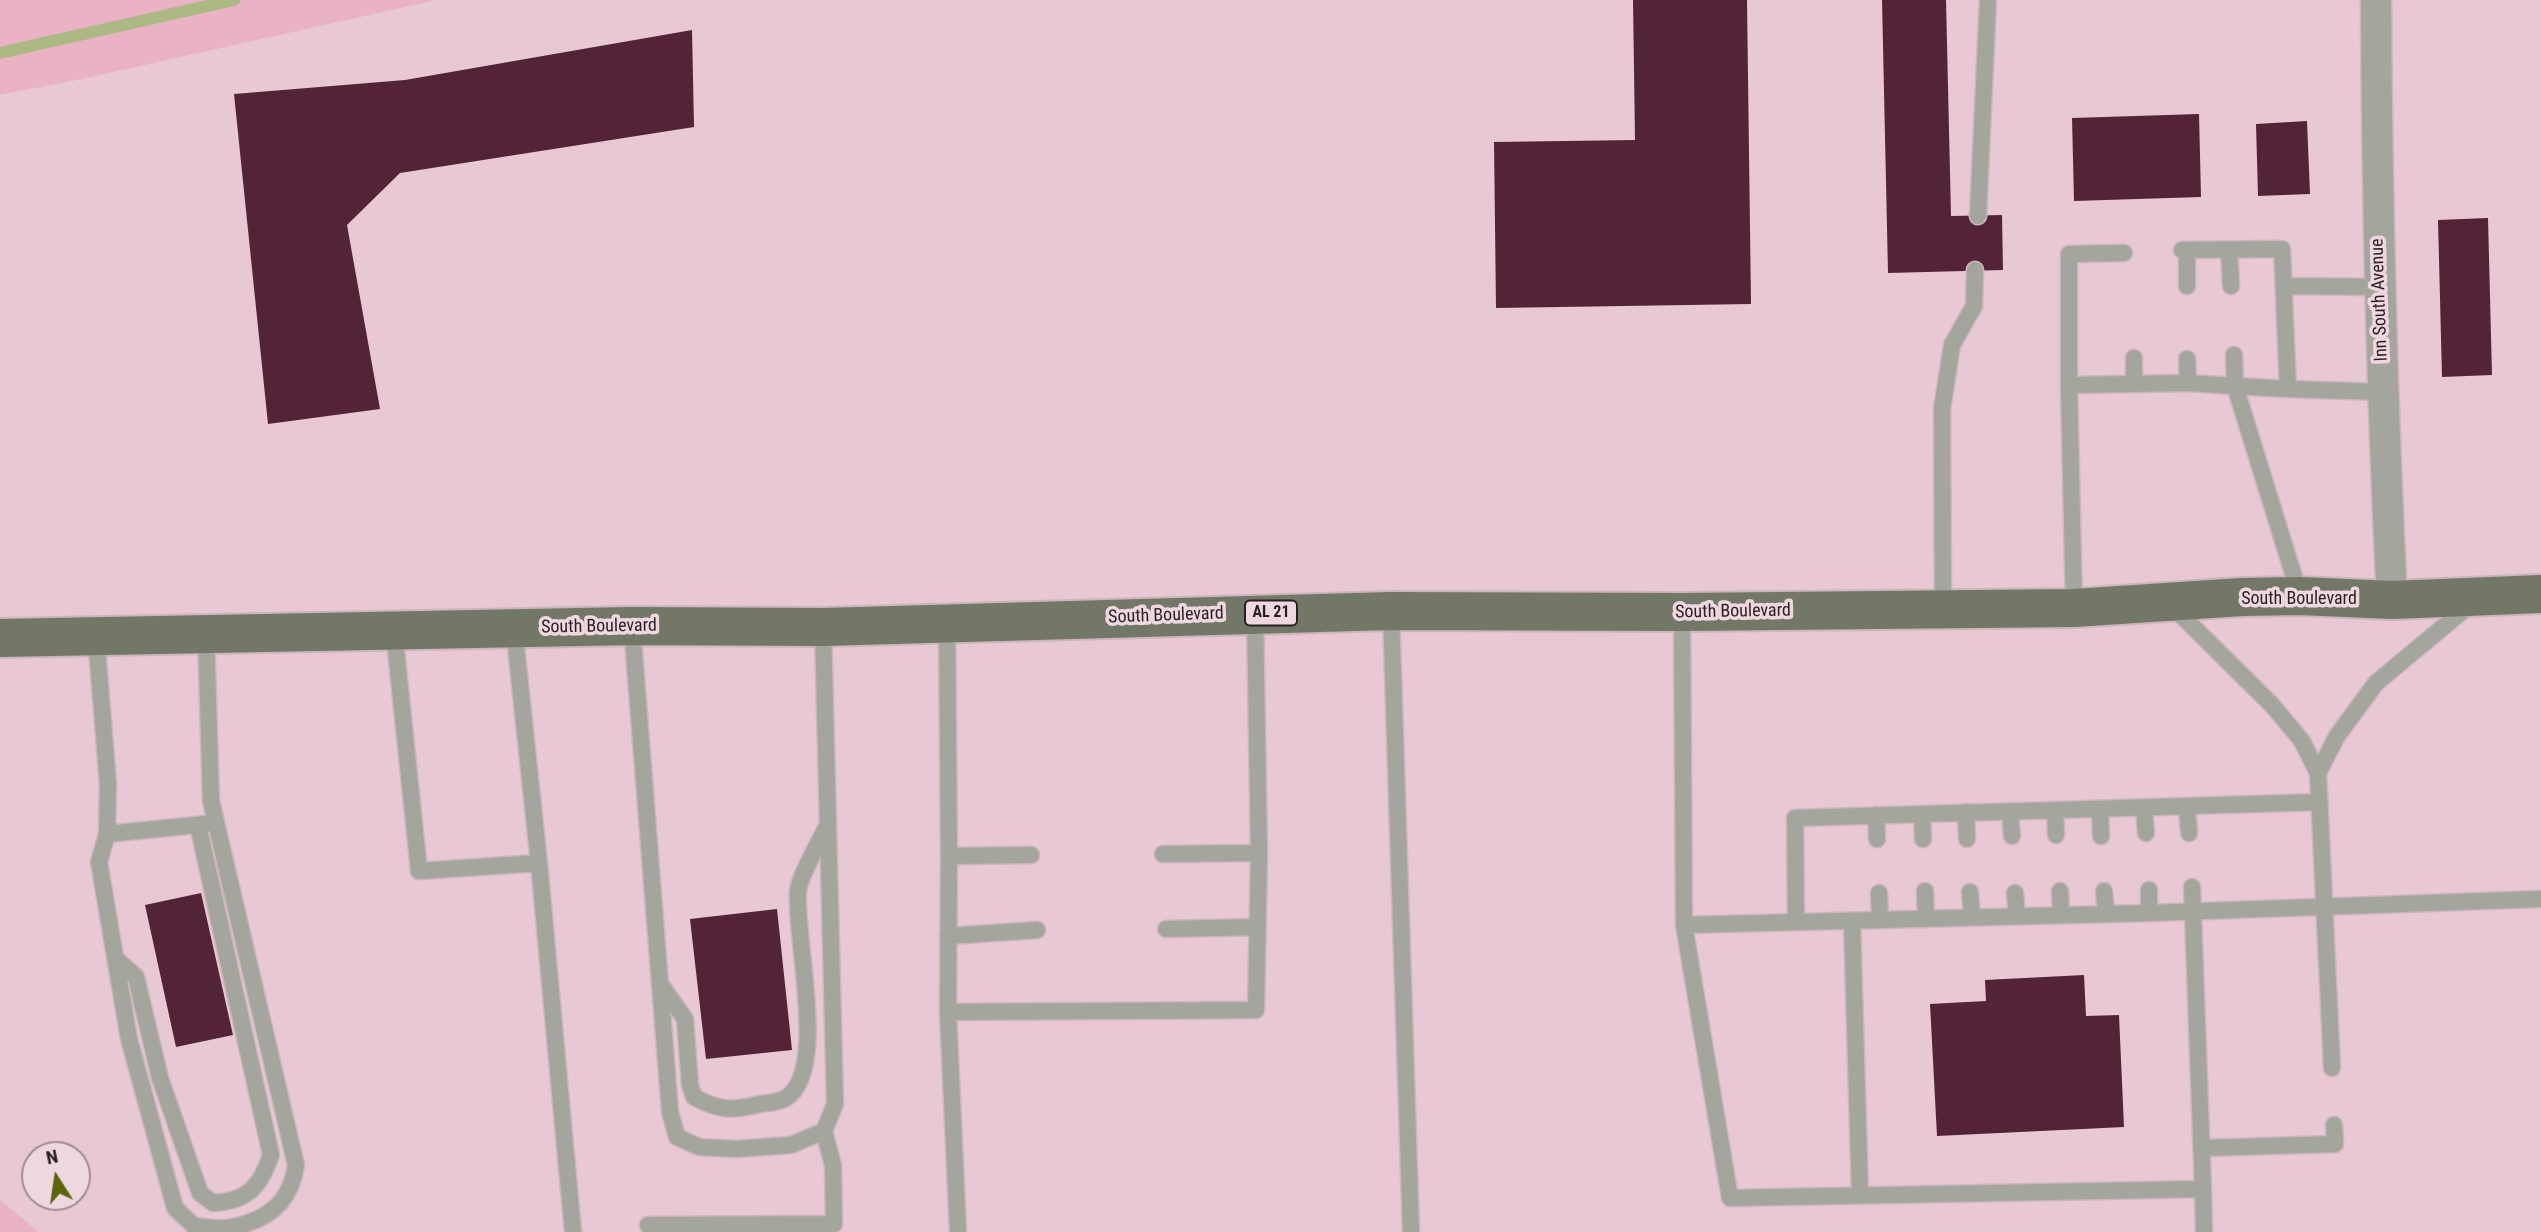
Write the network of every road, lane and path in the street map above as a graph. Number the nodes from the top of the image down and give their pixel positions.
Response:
1 (1988, 0) edge
2 (2376, 0) edge
3 (1978, 216) dead end
4 (2229, 250) junction
5 (2124, 253) dead end
6 (1975, 271) dead end
7 (2187, 286) dead end
8 (2231, 286) dead end
9 (2284, 286) junction
10 (2379, 287) junction
11 (2234, 355) dead end
12 (2134, 358) dead end
13 (2187, 359) dead end
14 (2188, 383) junction
15 (2069, 384) junction
16 (2134, 384) junction
17 (2235, 386) junction
18 (2288, 389) junction
19 (2382, 392) junction
20 (2541, 594) edge
21 (2482, 595) junction
22 (2300, 596) junction
23 (2392, 600) junction
24 (2169, 603) junction
25 (2074, 608) junction
26 (1943, 609) junction
27 (1391, 611) junction
28 (1682, 612) junction
29 (1255, 614) junction
30 (947, 623) junction
31 (632, 626) junction
32 (823, 627) junction
33 (514, 628) junction
34 (394, 631) junction
35 (206, 634) junction
36 (96, 636) junction
37 (0, 638) edge
38 (2318, 773) junction
39 (2320, 802) junction
40 (2187, 806) junction
41 (2100, 808) junction
42 (2144, 808) junction
43 (2055, 810) junction
44 (2010, 811) junction
45 (1966, 812) junction
46 (1922, 814) junction
47 (1876, 815) junction
48 (216, 823) junction
49 (198, 825) junction
50 (828, 825) junction
51 (2146, 833) dead end
52 (2189, 833) dead end
53 (107, 834) junction
54 (2056, 835) dead end
55 (2012, 836) dead end
56 (2101, 836) dead end
57 (1877, 839) dead end
58 (1923, 839) dead end
59 (1967, 839) dead end
60 (1259, 853) junction
61 (1163, 854) dead end
62 (1031, 855) dead end
63 (949, 856) junction
64 (538, 863) junction
65 (2192, 887) dead end
66 (2149, 890) dead end
67 (1925, 891) dead end
68 (2060, 891) dead end
69 (2104, 891) dead end
70 (1970, 892) dead end
71 (1879, 893) dead end
72 (2015, 893) dead end
73 (2541, 899) edge
74 (2325, 907) junction
75 (2193, 912) junction
76 (2150, 913) junction
77 (2106, 914) junction
78 (2061, 915) junction
79 (2017, 916) junction
80 (1972, 917) junction
81 (1926, 919) junction
82 (1880, 920) junction
83 (1852, 921) junction
84 (1796, 922) junction
85 (1684, 925) junction
86 (1258, 927) junction
87 (1166, 929) dead end
88 (1037, 930) dead end
89 (948, 936) junction
90 (116, 958) junction
91 (660, 983) junction
92 (948, 1012) junction
93 (2332, 1068) dead end
94 (2334, 1125) dead end
95 (824, 1131) junction
96 (2202, 1147) junction
97 (2203, 1189) junction
98 (1860, 1195) junction
99 (648, 1225) dead end
100 (573, 1232) edge
101 (958, 1232) edge
102 (1411, 1232) edge
103 (2204, 1232) edge

1 - 3 lane
2 - 10 street, Inn South Avenue
4 - 7 lane
4 - 8 lane
4 - 9 lane
5 - 15 lane
6 - 26 lane
9 - 10 lane
9 - 18 lane
10 - 19 street, Inn South Avenue
11 - 17 lane
12 - 16 lane
13 - 14 lane
14 - 16 lane
14 - 17 lane
15 - 16 lane
15 - 25 lane
17 - 18 lane
17 - 22 lane
18 - 19 lane
19 - 23 street, Inn South Avenue
20 - 21 main road, South Boulevard / AL 21
21 - 23 main road, South Boulevard / AL 21
21 - 38 lane
22 - 23 main road, South Boulevard / AL 21
22 - 24 main road, South Boulevard / AL 21
24 - 25 main road, South Boulevard / AL 21
24 - 38 lane
25 - 26 main road, South Boulevard / AL 21
26 - 28 main road, South Boulevard / AL 21
27 - 28 main road, South Boulevard / AL 21
27 - 29 main road, South Boulevard / AL 21
27 - 102 lane
28 - 85 lane
29 - 30 main road, South Boulevard / AL 21
29 - 60 lane
30 - 32 main road, South Boulevard / AL 21
30 - 63 lane
31 - 32 main road, South Boulevard / AL 21
31 - 33 main road, South Boulevard / AL 21
31 - 91 lane
32 - 50 lane
33 - 34 main road, South Boulevard / AL 21
33 - 64 lane
34 - 35 main road, South Boulevard / AL 21
34 - 64 lane
35 - 36 main road, South Boulevard / AL 21
35 - 48 lane
36 - 37 main road, South Boulevard / AL 21
36 - 53 lane
38 - 39 lane
39 - 40 lane
39 - 74 lane
40 - 42 lane
40 - 52 lane
41 - 42 lane
41 - 43 lane
41 - 56 lane
42 - 51 lane
43 - 44 lane
43 - 54 lane
44 - 45 lane
44 - 55 lane
45 - 46 lane
45 - 59 lane
46 - 47 lane
46 - 58 lane
47 - 57 lane
47 - 84 lane
48 - 49 lane
48 - 90 lane
49 - 53 lane
49 - 90 lane
50 - 91 lane
50 - 95 lane
53 - 90 lane
60 - 61 lane
60 - 86 lane
62 - 63 lane
63 - 89 lane
64 - 100 lane
65 - 75 lane
66 - 76 lane
67 - 81 lane
68 - 78 lane
69 - 77 lane
70 - 80 lane
71 - 82 lane
72 - 79 lane
73 - 74 lane
74 - 75 lane
74 - 93 lane
75 - 76 lane
75 - 96 lane
76 - 77 lane
77 - 78 lane
78 - 79 lane
79 - 80 lane
80 - 81 lane
81 - 82 lane
82 - 83 lane
83 - 84 lane
83 - 98 lane
84 - 85 lane
85 - 98 lane
86 - 87 lane
86 - 92 lane
88 - 89 lane
89 - 92 lane
91 - 95 lane
92 - 101 lane
94 - 96 lane
95 - 99 lane
96 - 97 lane
97 - 98 lane
97 - 103 lane

